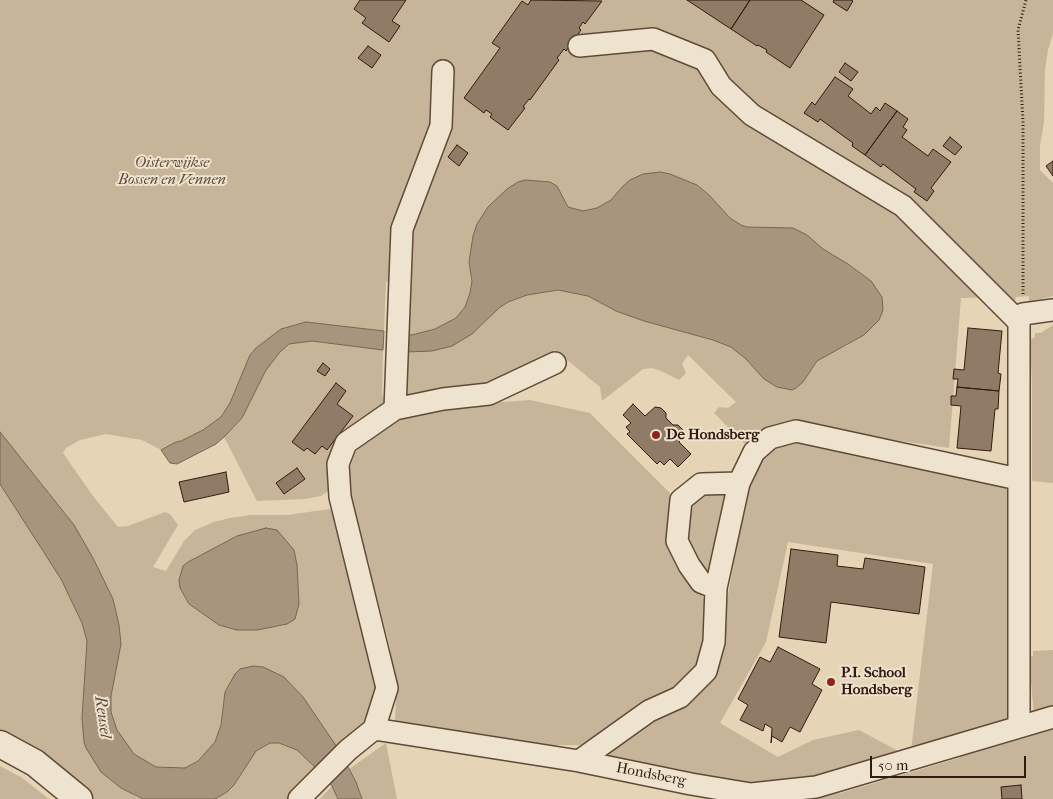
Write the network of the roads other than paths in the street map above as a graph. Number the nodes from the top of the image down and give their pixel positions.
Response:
1 (579, 46) dead end
2 (443, 71) dead end
3 (1053, 310) edge
4 (1021, 318) junction
5 (555, 363) dead end
6 (395, 409) junction
7 (1018, 479) junction
8 (739, 482) junction
9 (716, 588) junction
10 (1053, 717) edge
11 (1019, 726) junction
12 (374, 729) junction
13 (0, 744) edge
14 (579, 761) junction
15 (304, 794) edge
16 (79, 799) edge

1 - 4 street
2 - 6 street
3 - 4 street
4 - 7 street
5 - 6 street
6 - 12 street
7 - 8 street
7 - 11 street
8 - 9 street
8 - 9 street
9 - 14 street
10 - 11 street, Hondsberg
11 - 14 street, Hondsberg
12 - 14 street, Hondsberg
12 - 15 street
13 - 16 street

